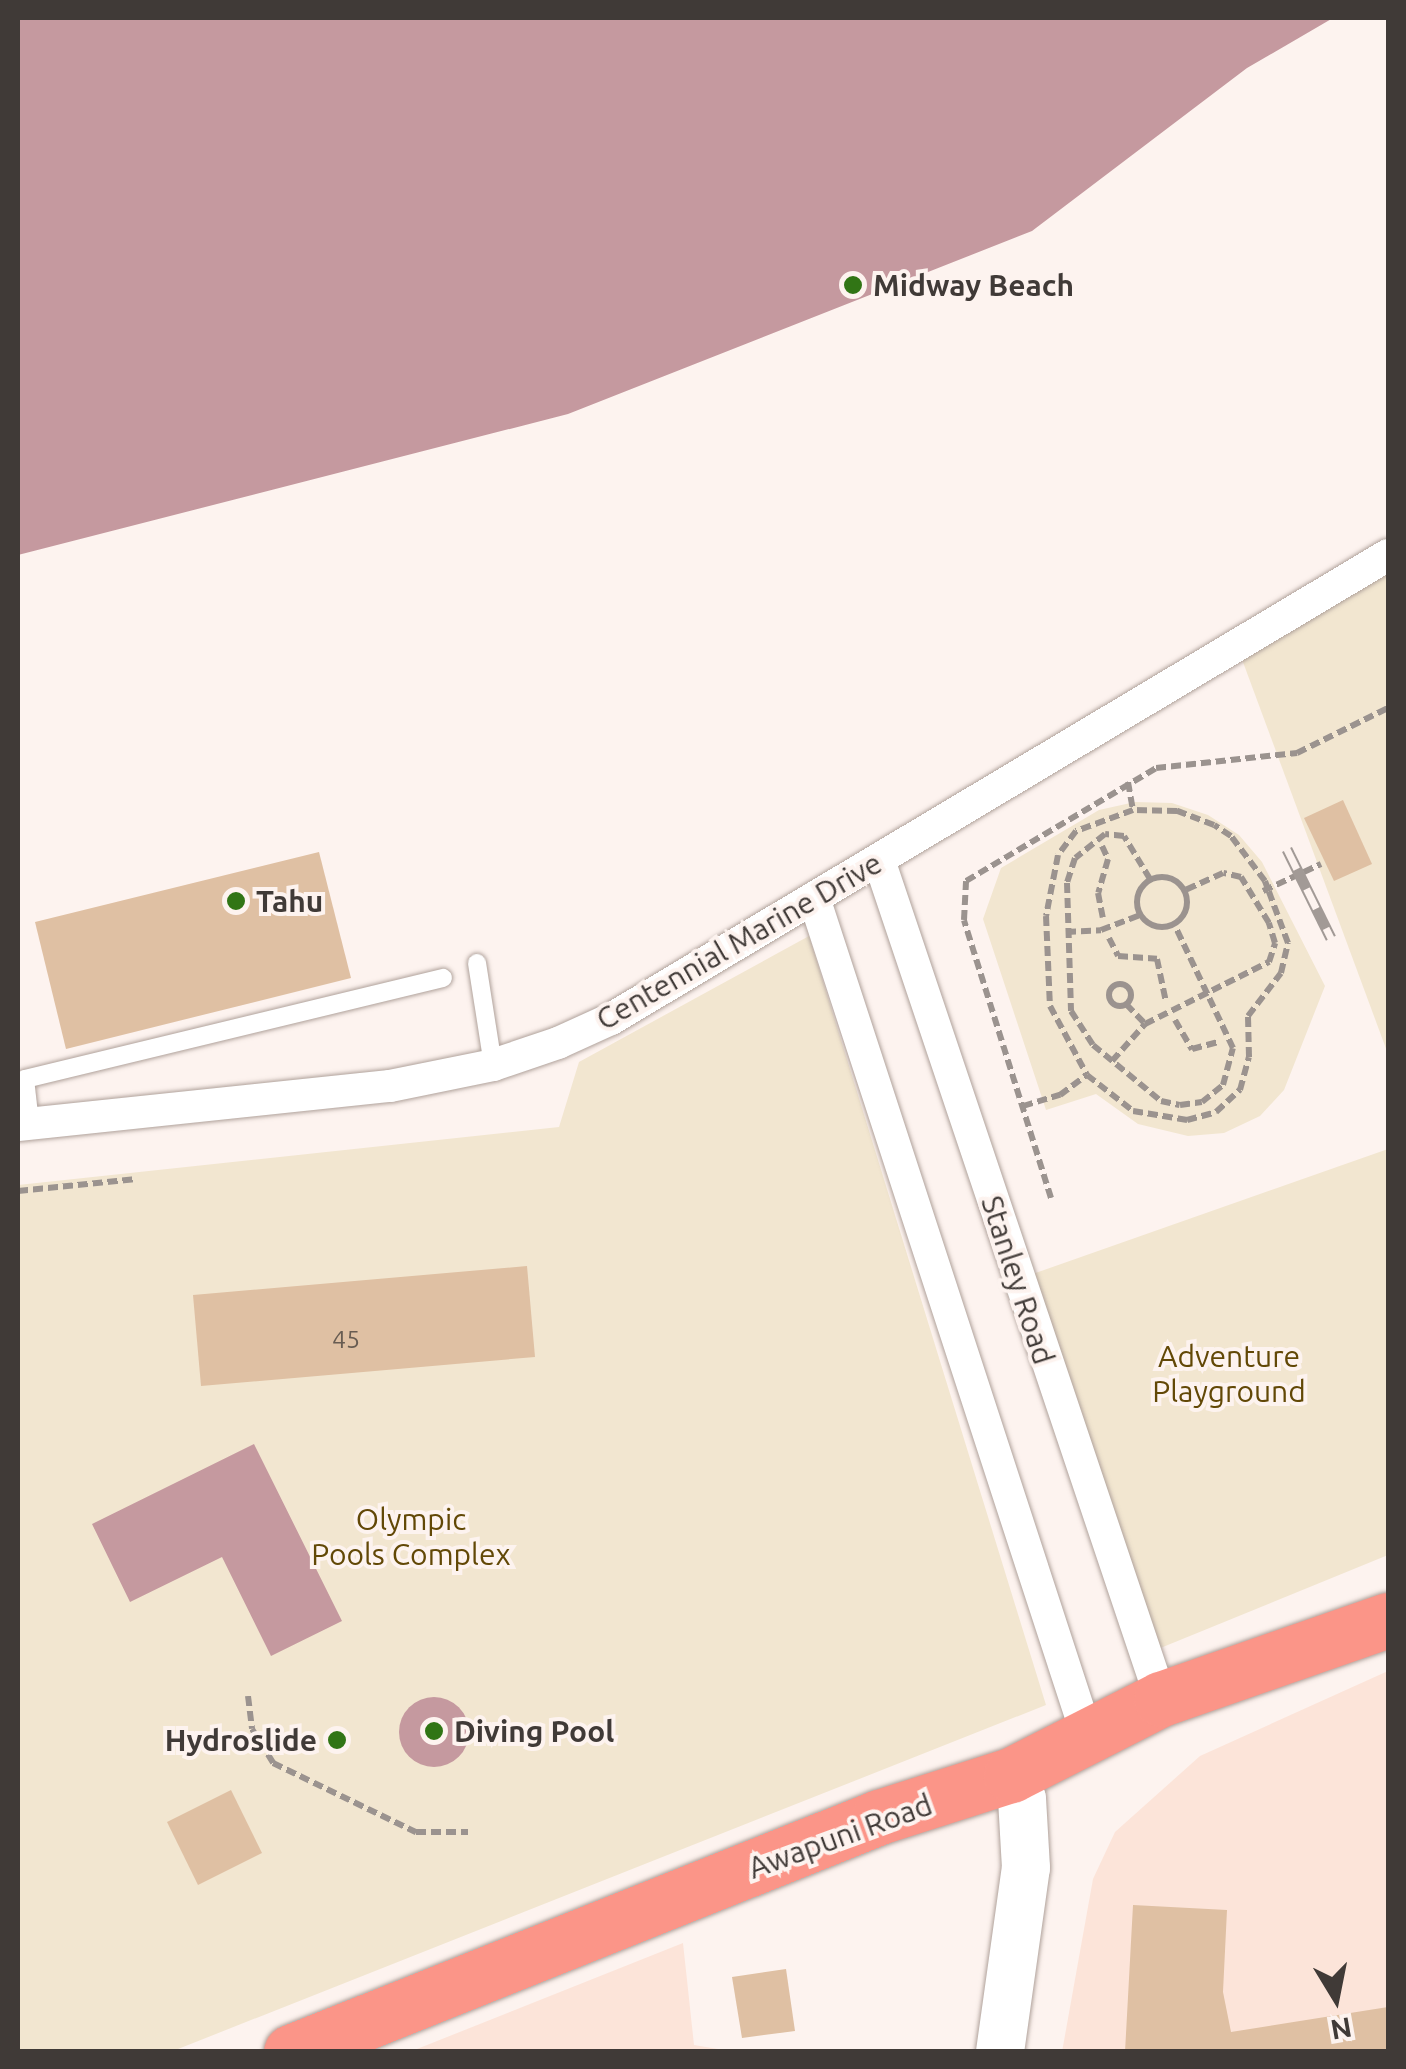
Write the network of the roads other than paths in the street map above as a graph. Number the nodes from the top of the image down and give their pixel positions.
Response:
1 (1388, 555) edge
2 (879, 860) junction
3 (814, 898) junction
4 (477, 963) dead end
5 (442, 978) dead end
6 (494, 1065) junction
7 (24, 1124) edge
8 (1388, 1620) edge
9 (1161, 1699) junction
10 (1086, 1736) junction
11 (1011, 1775) junction
12 (290, 2052) edge
13 (1000, 2052) edge

1 - 2 street, Centennial Marine Drive
2 - 3 street, Centennial Marine Drive
2 - 9 street, Stanley Road
3 - 6 street, Centennial Marine Drive
3 - 10 street
4 - 6 lane
5 - 7 lane
6 - 7 street, Centennial Marine Drive
8 - 9 highway, Awapuni Road
9 - 10 highway, Awapuni Road
10 - 11 highway, Awapuni Road
11 - 12 highway, Awapuni Road
11 - 13 street

